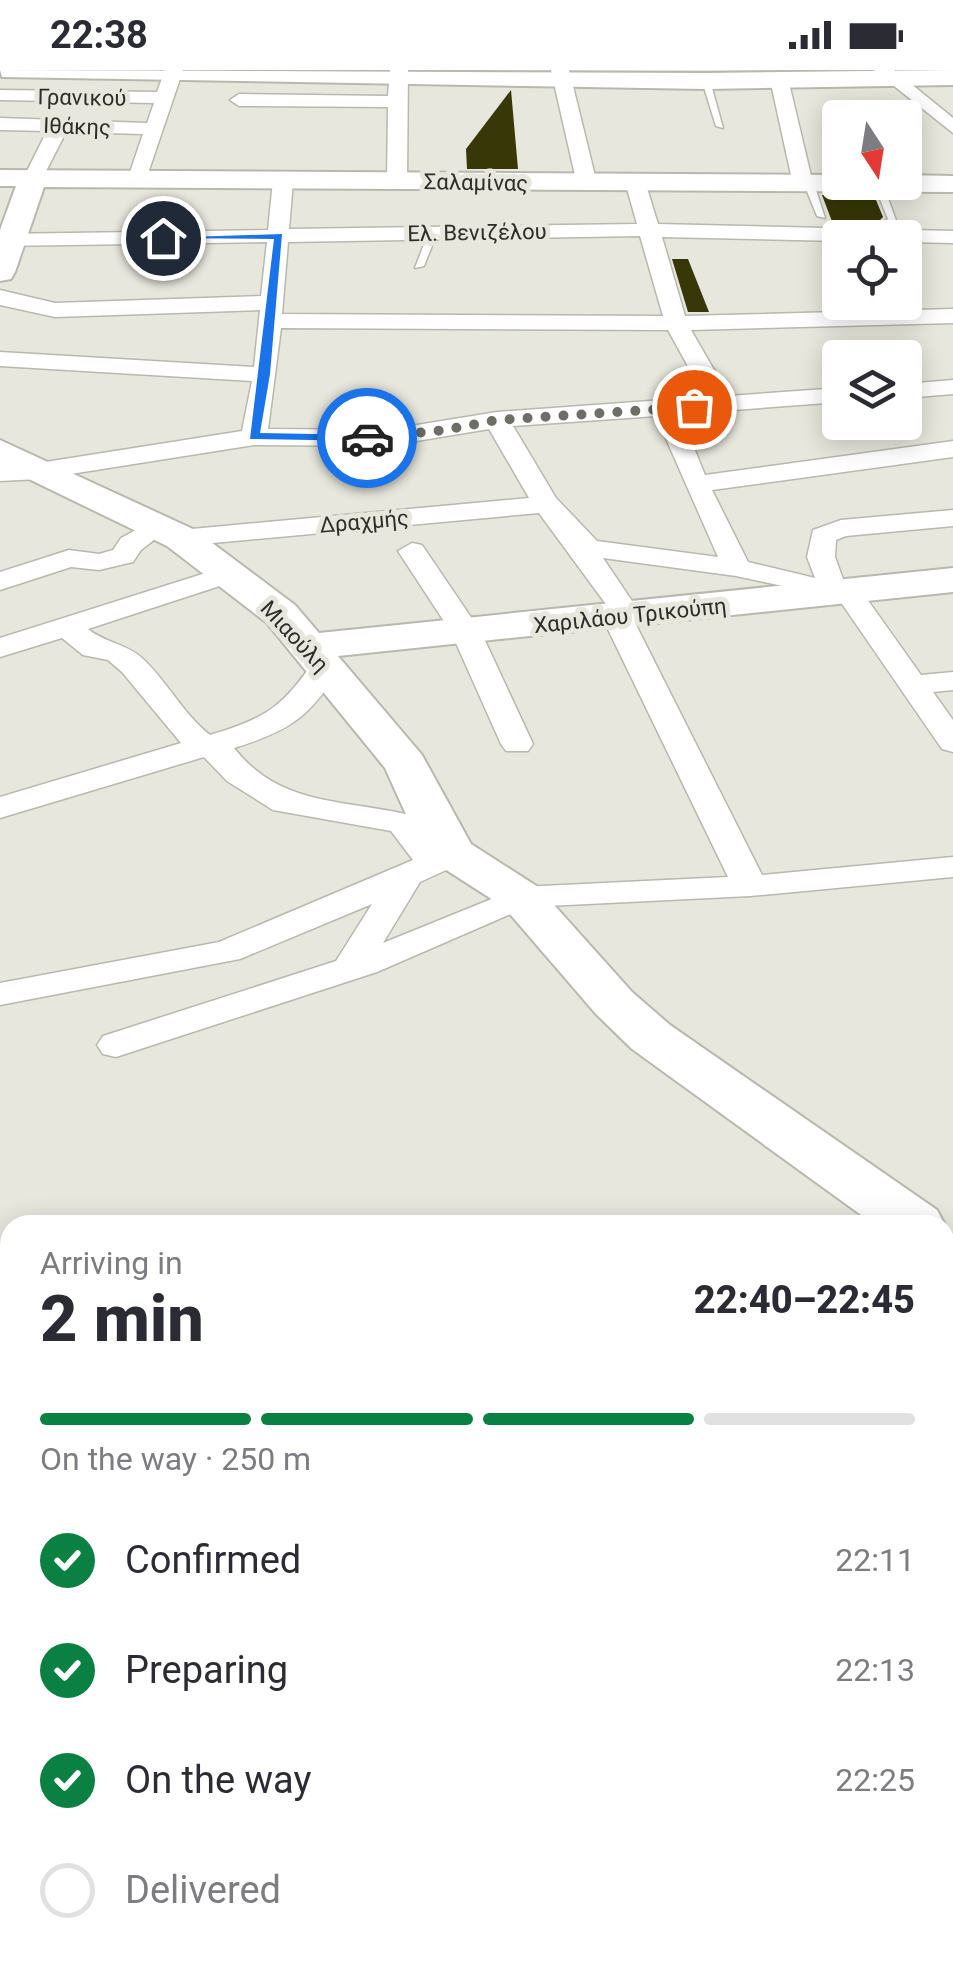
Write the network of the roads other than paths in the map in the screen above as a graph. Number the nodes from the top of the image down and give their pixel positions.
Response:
1 (2, 70) edge
2 (174, 71) edge
3 (888, 74) edge
4 (560, 75) edge
5 (953, 77) edge
6 (780, 79) junction
7 (706, 81) junction
8 (398, 83) edge
9 (0, 95) edge
10 (36, 96) junction
11 (164, 98) junction
12 (239, 100) dead end
13 (1, 124) edge
14 (60, 126) junction
15 (720, 126) dead end
16 (953, 126) edge
17 (154, 128) junction
18 (0, 178) edge
19 (33, 179) junction
20 (136, 181) junction
21 (282, 181) junction
22 (397, 181) junction
23 (587, 184) junction
24 (806, 184) junction
25 (822, 184) edge
26 (922, 184) edge
27 (953, 184) edge
28 (636, 185) junction
29 (822, 216) dead end
30 (648, 230) junction
31 (432, 233) junction
32 (278, 236) junction
33 (953, 236) edge
34 (5, 240) edge
35 (419, 266) dead end
36 (0, 272) edge
37 (0, 297) edge
38 (269, 312) junction
39 (953, 316) edge
40 (676, 323) junction
41 (0, 360) edge
42 (265, 374) junction
43 (953, 387) edge
44 (922, 390) edge
45 (822, 397) edge
46 (721, 404) junction
47 (666, 409) junction
48 (497, 420) junction
49 (254, 436) junction
50 (953, 449) edge
51 (0, 451) edge
52 (13, 476) edge
53 (698, 484) junction
54 (547, 504) junction
55 (953, 518) edge
56 (170, 532) junction
57 (575, 538) junction
58 (412, 550) dead end
59 (736, 568) junction
60 (231, 573) junction
61 (953, 580) edge
62 (0, 581) edge
63 (840, 591) junction
64 (618, 618) junction
65 (67, 627) junction
66 (466, 632) junction
67 (0, 648) edge
68 (316, 657) junction
69 (953, 681) edge
70 (913, 685) junction
71 (953, 742) edge
72 (518, 744) dead end
73 (208, 746) junction
74 (0, 808) edge
75 (431, 865) junction
76 (953, 868) edge
77 (750, 886) junction
78 (521, 896) junction
79 (349, 969) junction
80 (0, 994) edge
81 (116, 1046) dead end
82 (902, 1215) edge

1 - 2 street
2 - 8 street
2 - 11 street
3 - 5 street
3 - 6 street
3 - 16 street
4 - 7 street
4 - 8 street
4 - 23 street
6 - 7 street
6 - 24 street
7 - 15 lane
8 - 12 street
8 - 22 street
9 - 10 street, Γρανικού
10 - 11 street, Γρανικού
10 - 13 street
11 - 17 street
13 - 14 street, Ιθάκης
14 - 17 street, Ιθάκης
14 - 19 street
17 - 20 street
18 - 19 street, Σαλαμίνας
19 - 20 street, Σαλαμίνας
19 - 34 street
20 - 21 street, Σαλαμίνας
21 - 22 street, Σαλαμίνας
21 - 32 street
22 - 23 street, Σαλαμίνας
23 - 28 street, Σαλαμίνας
24 - 25 street, Σαλαμίνας
24 - 28 street, Σαλαμίνας
24 - 29 lane
26 - 27 street, Σαλαμίνας
28 - 30 street
30 - 31 street, Ελ. Βενιζέλου
30 - 33 street, Ελ. Βενιζέλου
30 - 40 street
31 - 32 street, Ελ. Βενιζέλου
31 - 35 lane
32 - 34 street, Ελ. Βενιζέλου
32 - 38 street
34 - 36 street
37 - 38 street
38 - 40 street
38 - 42 street
39 - 40 street
40 - 46 street
41 - 42 street
42 - 49 street
43 - 44 street
45 - 46 street
46 - 47 street
47 - 48 street
47 - 53 street
48 - 49 street
48 - 54 street
49 - 52 street
50 - 53 street
51 - 52 street, Μιαούλη
52 - 56 street, Μιαούλη
53 - 59 street
54 - 56 street, Δραχμής
54 - 57 street
55 - 63 street
56 - 60 street, Μιαούλη
56 - 62 street
57 - 59 street
57 - 64 street
58 - 66 street
59 - 63 street
60 - 65 street
60 - 68 street, Μιαούλη
61 - 63 street, Χαριλάου Τρικούπη
63 - 64 street, Χαριλάου Τρικούπη
63 - 70 street
64 - 66 street, Χαριλάου Τρικούπη
64 - 77 street
65 - 67 street
65 - 73 street
66 - 68 street, Χαριλάου Τρικούπη
66 - 72 street
68 - 73 street
68 - 75 street, Μιαούλη
69 - 70 street
70 - 71 street
73 - 74 street
73 - 75 street
75 - 78 street, Μιαούλη
75 - 79 street
75 - 80 street
76 - 77 street
77 - 78 street
78 - 79 street
78 - 82 street, Μιαούλη
79 - 81 street

